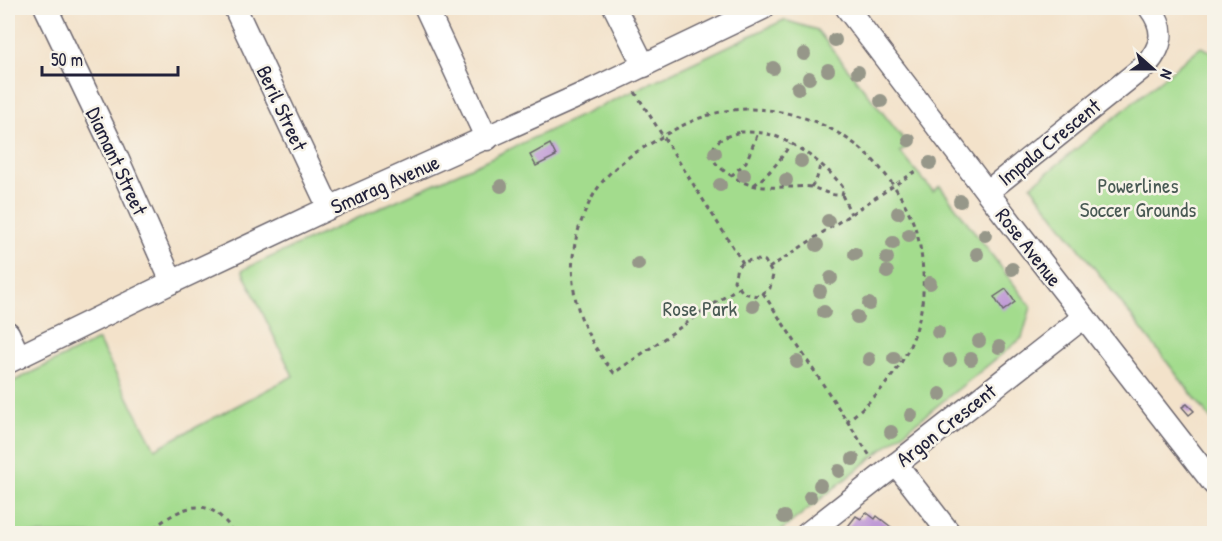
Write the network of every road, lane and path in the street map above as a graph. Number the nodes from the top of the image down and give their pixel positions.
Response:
1 (46, 8) edge
2 (235, 8) edge
3 (426, 8) edge
4 (615, 8) edge
5 (763, 8) edge
6 (847, 8) edge
7 (1150, 8) edge
8 (635, 70) junction
9 (758, 132) junction
10 (663, 135) junction
11 (487, 139) junction
12 (790, 144) junction
13 (820, 165) junction
14 (916, 171) dead end
15 (731, 176) junction
16 (753, 186) junction
17 (894, 186) junction
18 (811, 187) junction
19 (987, 192) junction
20 (842, 195) junction
21 (329, 208) junction
22 (851, 214) junction
23 (743, 263) junction
24 (769, 268) junction
25 (172, 282) junction
26 (739, 287) junction
27 (763, 293) junction
28 (1084, 317) junction
29 (8, 333) edge
30 (13, 359) edge
31 (847, 421) junction
32 (872, 459) dead end
33 (896, 464) junction
34 (1215, 484) edge
35 (147, 534) edge
36 (233, 534) edge
37 (807, 534) edge
38 (950, 534) edge

1 - 25 street, Diamant Street
2 - 21 street, Beril Street
3 - 11 street
4 - 8 street
5 - 8 street, Smarag Avenue
6 - 19 street, Rose Avenue
7 - 19 street, Impala Crescent
8 - 10 path
8 - 11 street, Smarag Avenue
9 - 12 path
9 - 15 path
9 - 15 path
10 - 17 path
10 - 23 path
10 - 26 path
11 - 21 street, Smarag Avenue
12 - 13 path
12 - 16 path
13 - 18 path
13 - 20 path
14 - 17 path
15 - 16 path
16 - 18 path
17 - 22 path
17 - 31 path
18 - 20 path
19 - 28 street, Rose Avenue
20 - 22 path
21 - 25 street, Smarag Avenue
22 - 24 path
23 - 24 path
23 - 26 path
24 - 27 path
25 - 30 street, Smarag Avenue
26 - 27 path
27 - 31 path
28 - 33 street, Argon Crescent
28 - 34 street, Rose Avenue
29 - 30 street
31 - 32 path
33 - 37 street, Argon Crescent
33 - 38 street
35 - 36 path

